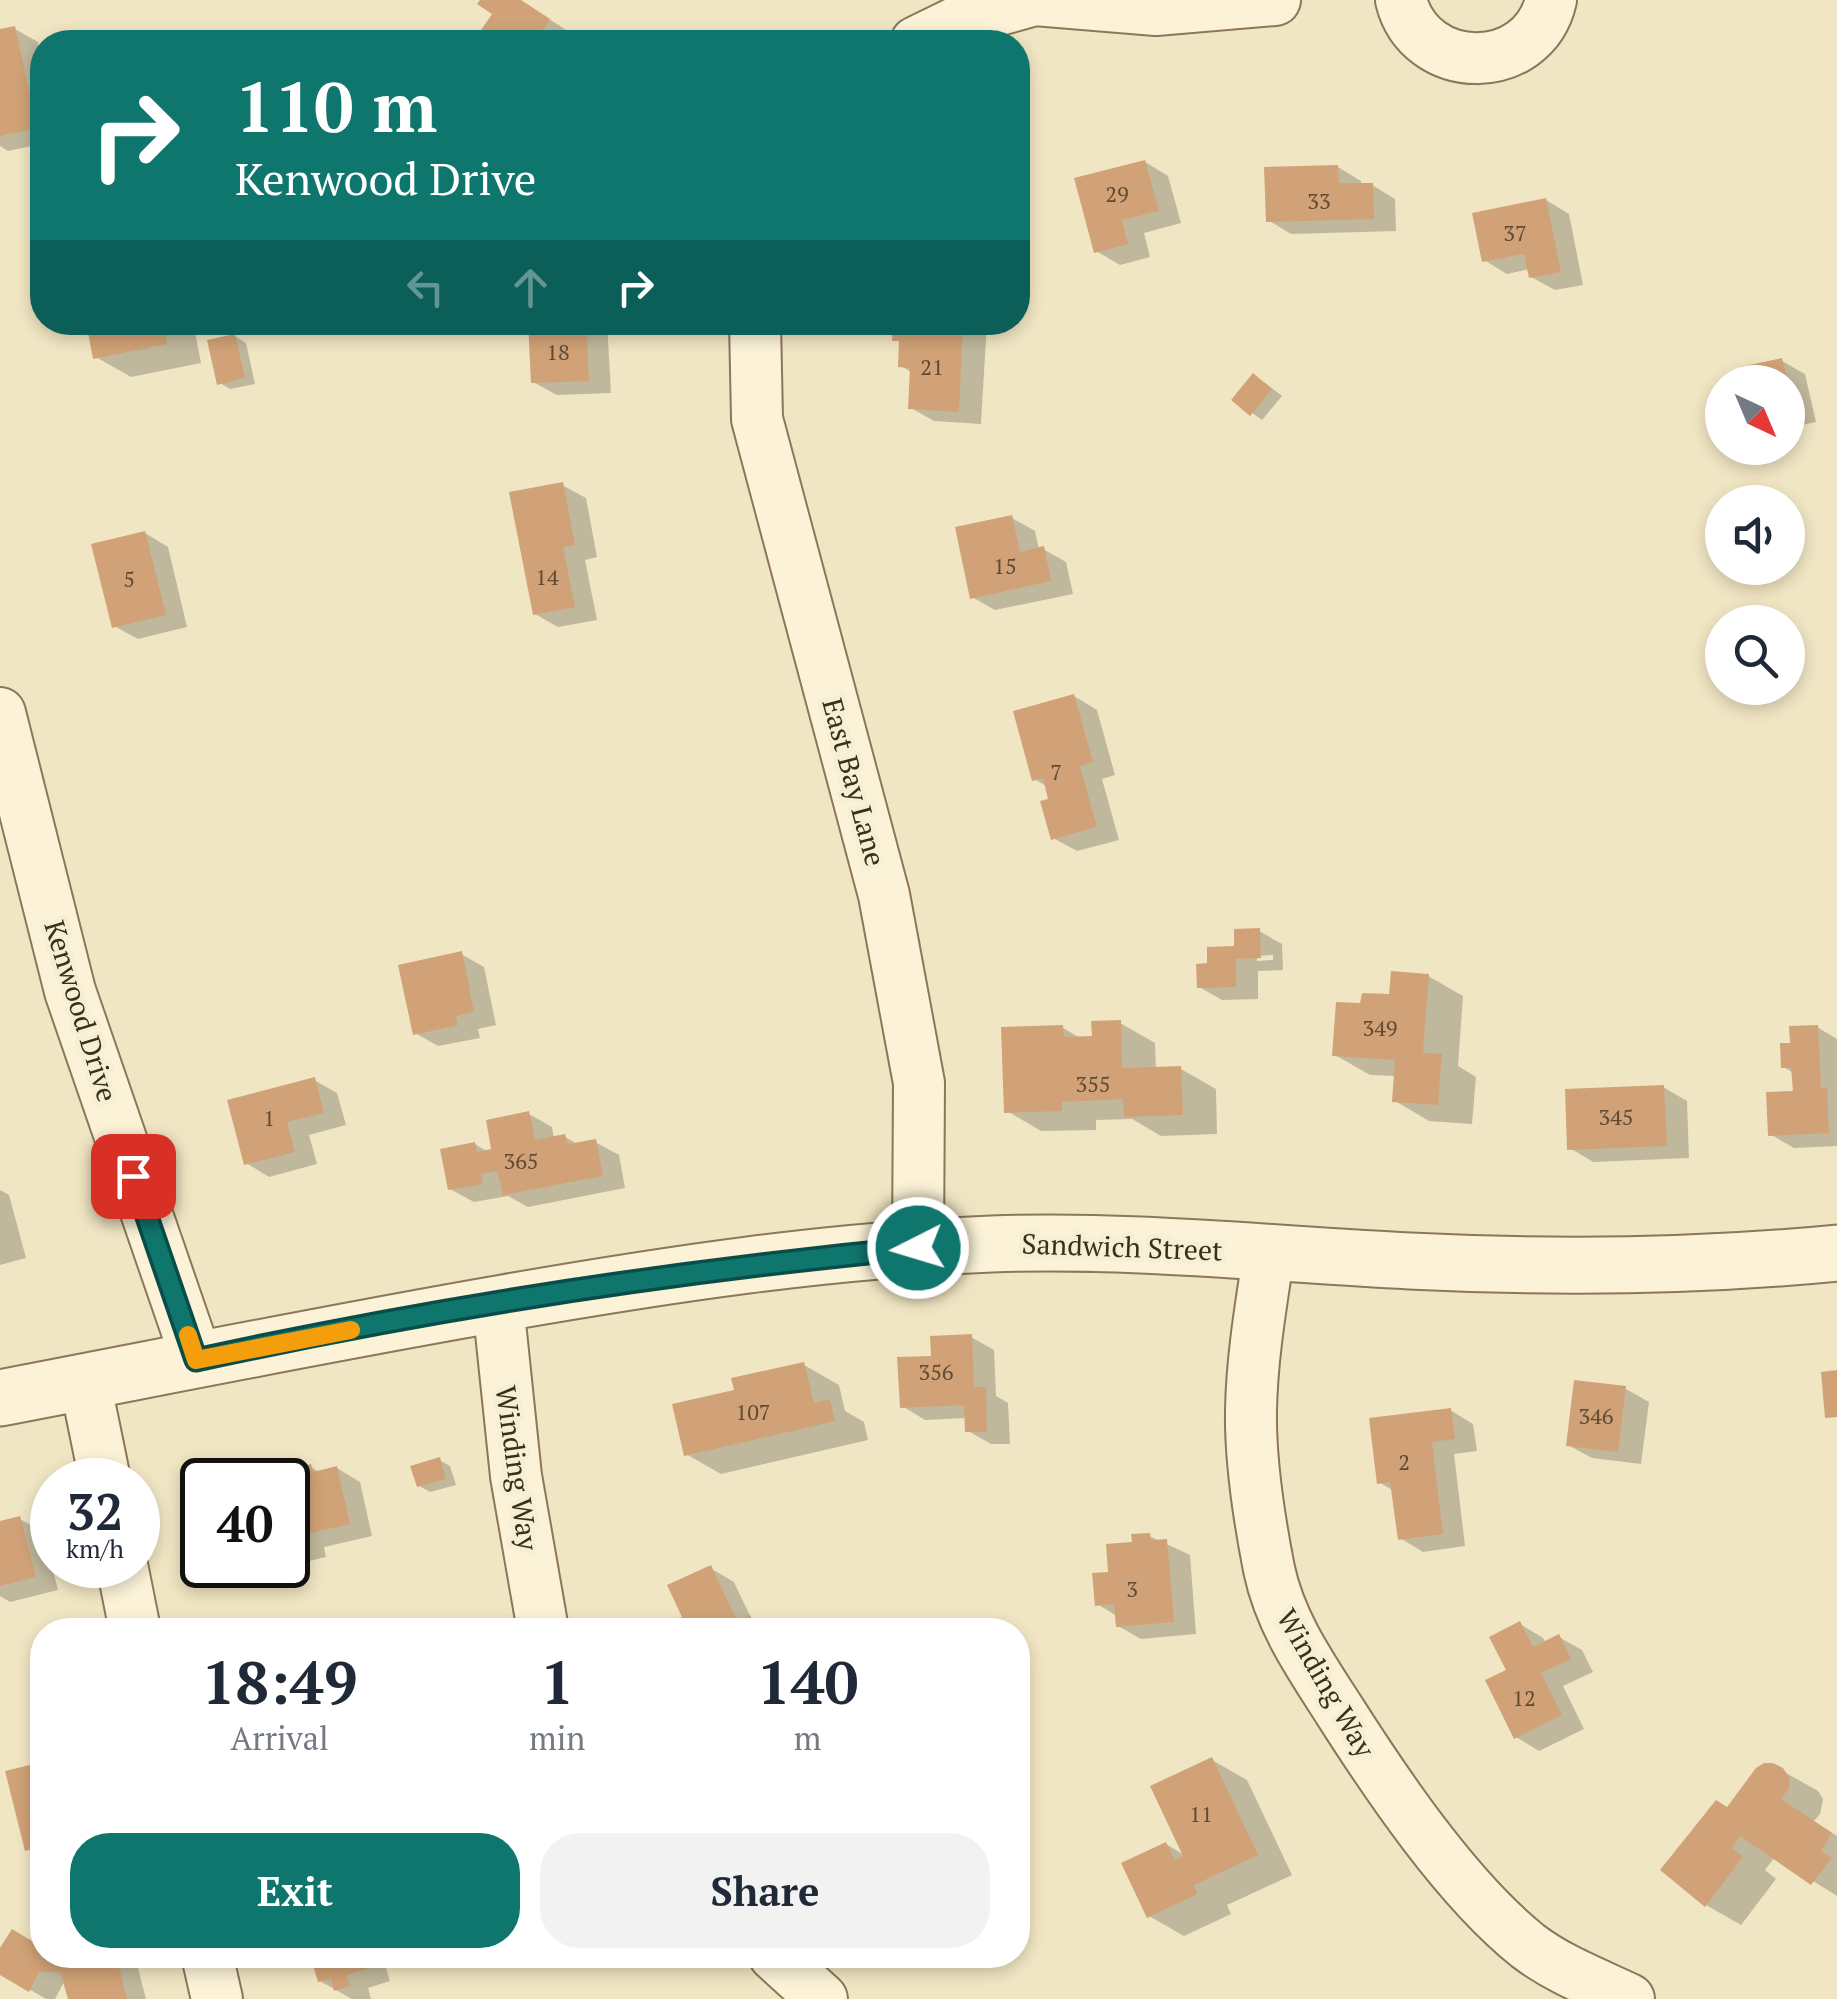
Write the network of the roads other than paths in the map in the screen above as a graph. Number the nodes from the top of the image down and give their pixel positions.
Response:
1 (1036, 0) edge
2 (1275, 0) edge
3 (1402, 0) edge
4 (1551, 0) edge
5 (942, 30) edge
6 (755, 335) edge
7 (0, 713) edge
8 (918, 1248) junction
9 (1268, 1252) junction
10 (1837, 1253) edge
11 (498, 1304) junction
12 (196, 1360) junction
13 (85, 1382) junction
14 (0, 1398) edge
15 (101, 1458) edge
16 (127, 1588) edge
17 (133, 1618) edge
18 (541, 1618) edge
19 (210, 1968) edge
20 (788, 1968) edge
21 (1579, 1988) edge
22 (218, 1999) edge
23 (822, 1999) edge
24 (1629, 1999) edge

1 - 2 street
1 - 5 street
3 - 4 street
6 - 8 street, East Bay Lane
7 - 12 street, Kenwood Drive
8 - 9 street, Sandwich Street
8 - 11 street, Sandwich Street
9 - 10 street, Sandwich Street
9 - 21 street, Winding Way
11 - 12 street, Sandwich Street
11 - 18 street, Winding Way
12 - 13 street, Sandwich Street
13 - 14 street, Sandwich Street
13 - 15 street
16 - 17 street
19 - 22 street
20 - 23 street
21 - 24 street, Winding Way

